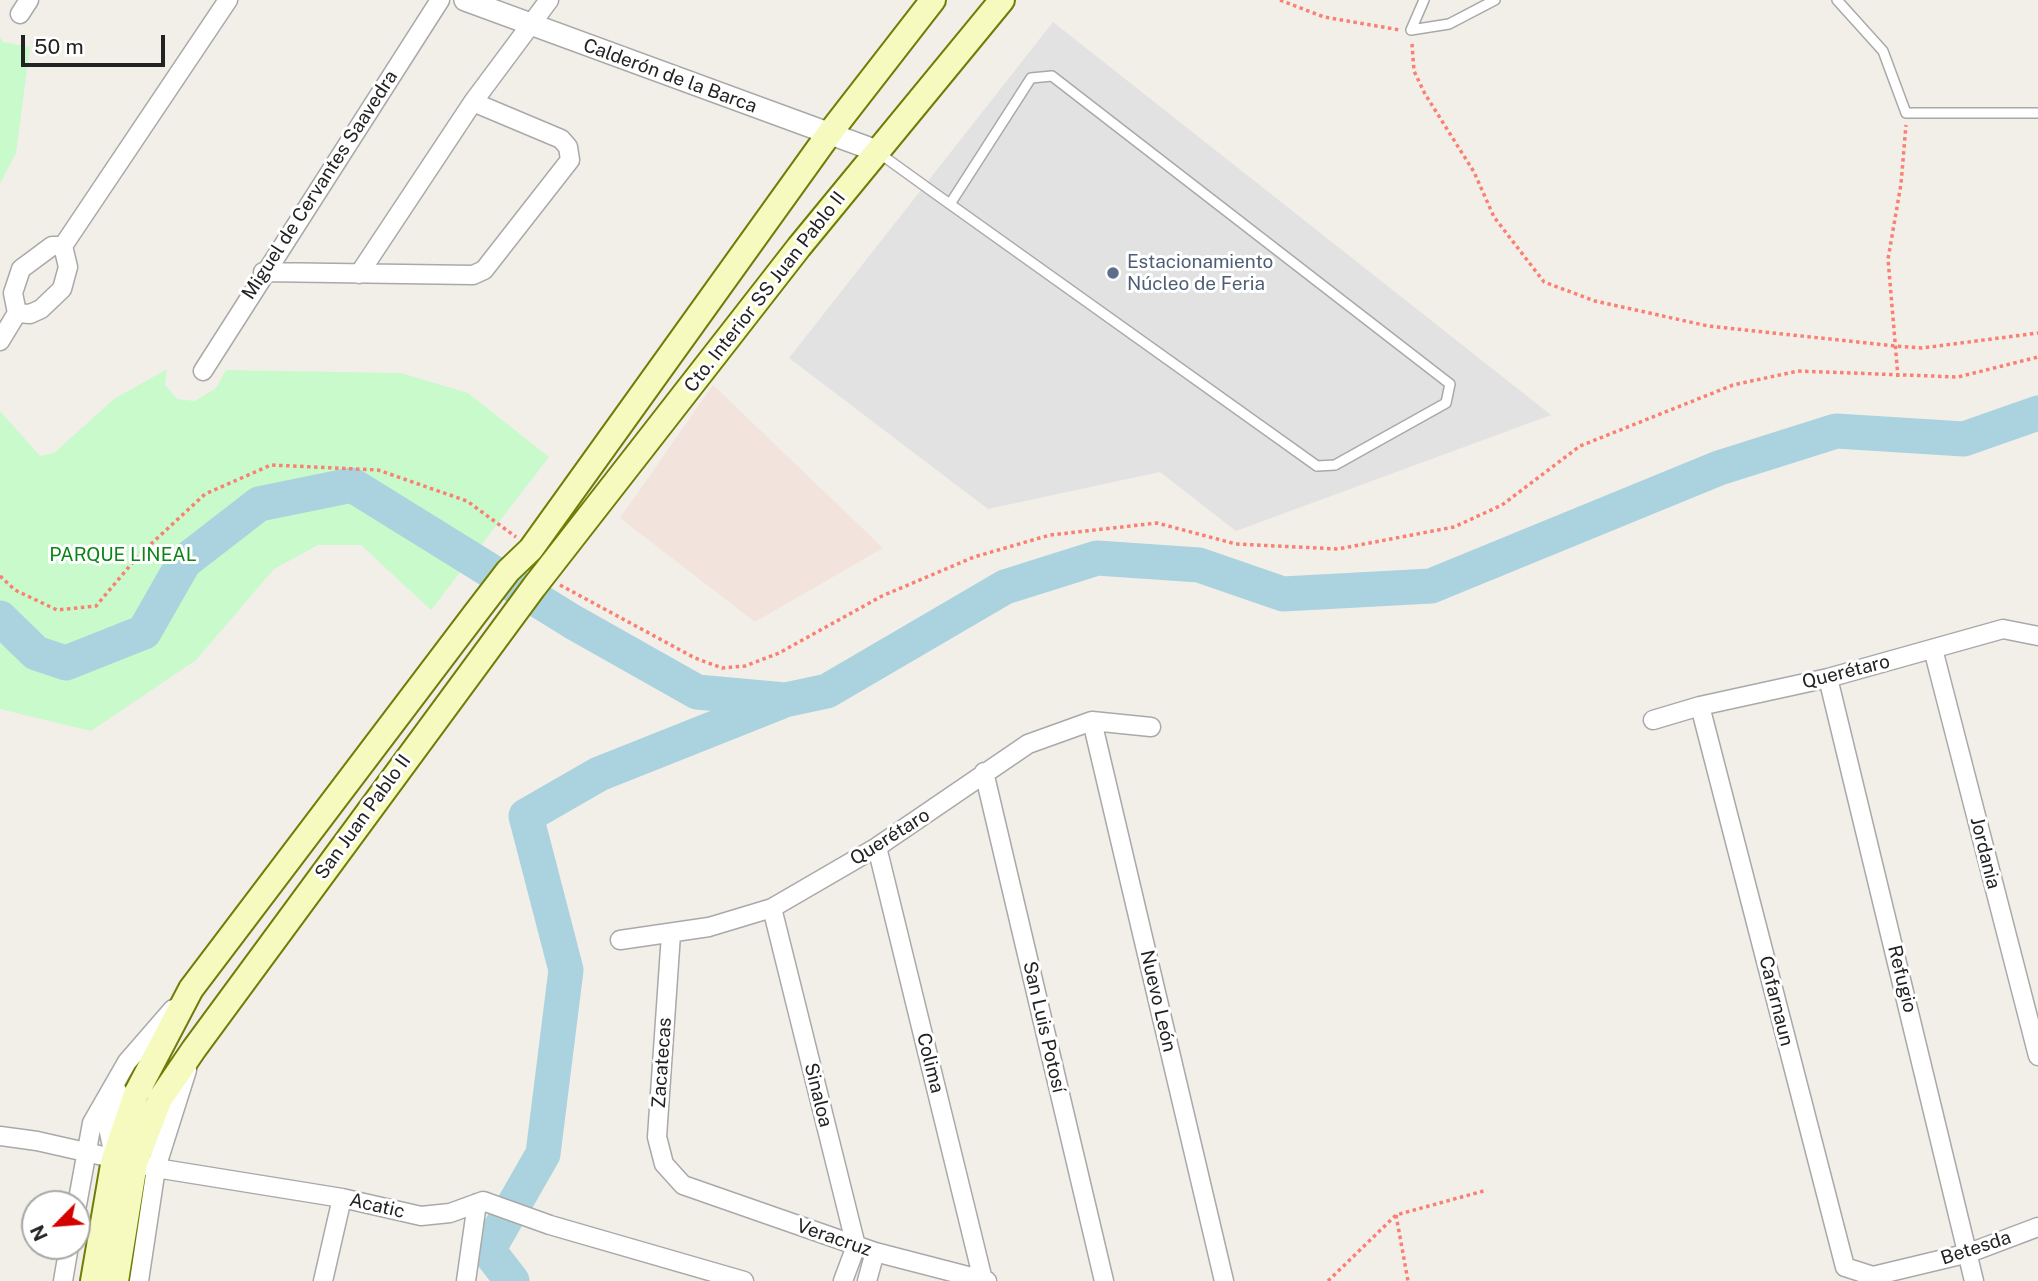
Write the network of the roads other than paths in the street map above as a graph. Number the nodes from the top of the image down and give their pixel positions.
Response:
1 (228, 0) edge
2 (440, 0) edge
3 (465, 0) edge
4 (549, 0) edge
5 (933, 0) edge
6 (1002, 0) edge
7 (1424, 0) edge
8 (1495, 0) edge
9 (1837, 0) edge
10 (530, 25) junction
11 (473, 102) junction
12 (2038, 113) edge
13 (829, 134) junction
14 (877, 151) junction
15 (950, 204) junction
16 (62, 246) junction
17 (263, 272) junction
18 (359, 274) junction
19 (17, 313) junction
20 (0, 341) edge
21 (203, 371) dead end
22 (508, 571) joint
23 (538, 581) joint
24 (2038, 636) edge
25 (1933, 649) junction
26 (1828, 678) junction
27 (1700, 706) junction
28 (1653, 720) dead end
29 (1092, 721) junction
30 (1151, 727) dead end
31 (984, 772) junction
32 (877, 846) junction
33 (772, 908) junction
34 (671, 934) junction
35 (620, 940) dead end
36 (2019, 987) junction
37 (2038, 987) edge
38 (191, 989) junction
39 (155, 1029) junction
40 (2038, 1056) edge
41 (0, 1136) edge
42 (87, 1152) junction
43 (135, 1163) junction
44 (683, 1185) joint
45 (80, 1190) edge
46 (342, 1198) junction
47 (480, 1202) junction
48 (2038, 1227) edge
49 (856, 1246) junction
50 (875, 1252) junction
51 (1969, 1253) junction
52 (67, 1260) edge
53 (1873, 1276) joint
54 (985, 1280) edge
55 (63, 1281) edge
56 (93, 1281) edge
57 (116, 1281) edge
58 (139, 1281) edge
59 (323, 1281) edge
60 (466, 1281) edge
61 (744, 1281) edge
62 (843, 1281) edge
63 (867, 1281) edge
64 (1104, 1281) edge
65 (1224, 1281) edge
66 (1974, 1281) edge

1 - 16 street
2 - 17 street, Miguel de Cervantes Saavedra
3 - 10 street, Calderón de la Barca
4 - 10 street
5 - 13 main road, Cto. Interior SS Juan Pablo II
6 - 14 main road, Cto. Interior SS Juan Pablo II
7 - 8 lane
9 - 12 lane
10 - 11 street
10 - 13 street, Calderón de la Barca
11 - 18 street
11 - 18 street
13 - 14 street, Calderón de la Barca
13 - 22 main road, Cto. Interior SS Juan Pablo II
14 - 15 lane
14 - 23 main road, Cto. Interior SS Juan Pablo II
15 - 15 lane
16 - 19 street
16 - 19 street
17 - 18 street
17 - 21 street, Miguel de Cervantes Saavedra
19 - 20 street
22 - 38 main road, San Juan Pablo II
23 - 43 main road, San Juan Pablo II
24 - 25 street, Querétaro
25 - 26 street, Querétaro
25 - 36 street, Jordania
26 - 27 street, Querétaro
26 - 51 street, Refugio
27 - 28 street, Querétaro
27 - 53 street, Cafarnaun
29 - 30 street, Querétaro
29 - 31 street, Querétaro
29 - 65 street, Nuevo León
31 - 32 street, Querétaro
31 - 64 street, San Luis Potosí
32 - 33 street, Querétaro
32 - 54 street, Colima
33 - 34 street, Querétaro
33 - 49 street, Sinaloa
34 - 35 street, Querétaro
34 - 44 street, Zacatecas
36 - 37 street
36 - 40 street, Jordania
38 - 39 street, San Juan Pablo II
38 - 43 main road, San Juan Pablo II
39 - 42 street, San Juan Pablo II
39 - 43 street
41 - 42 street, Acatic
42 - 43 street, Acatic
42 - 45 street, San Juan Pablo II
43 - 46 street, Acatic
43 - 56 main road, San Juan Pablo II
43 - 57 main road, San Juan Pablo II
43 - 58 street, San Juan Pablo II
44 - 49 street, Veracruz
46 - 47 street, Acatic
46 - 59 street
47 - 60 street
47 - 61 street
48 - 51 street, Betesda
49 - 50 street, Veracruz
49 - 62 street
50 - 54 street, Veracruz
50 - 63 street
51 - 53 street, Betesda
51 - 66 street, Refugio
52 - 55 street

